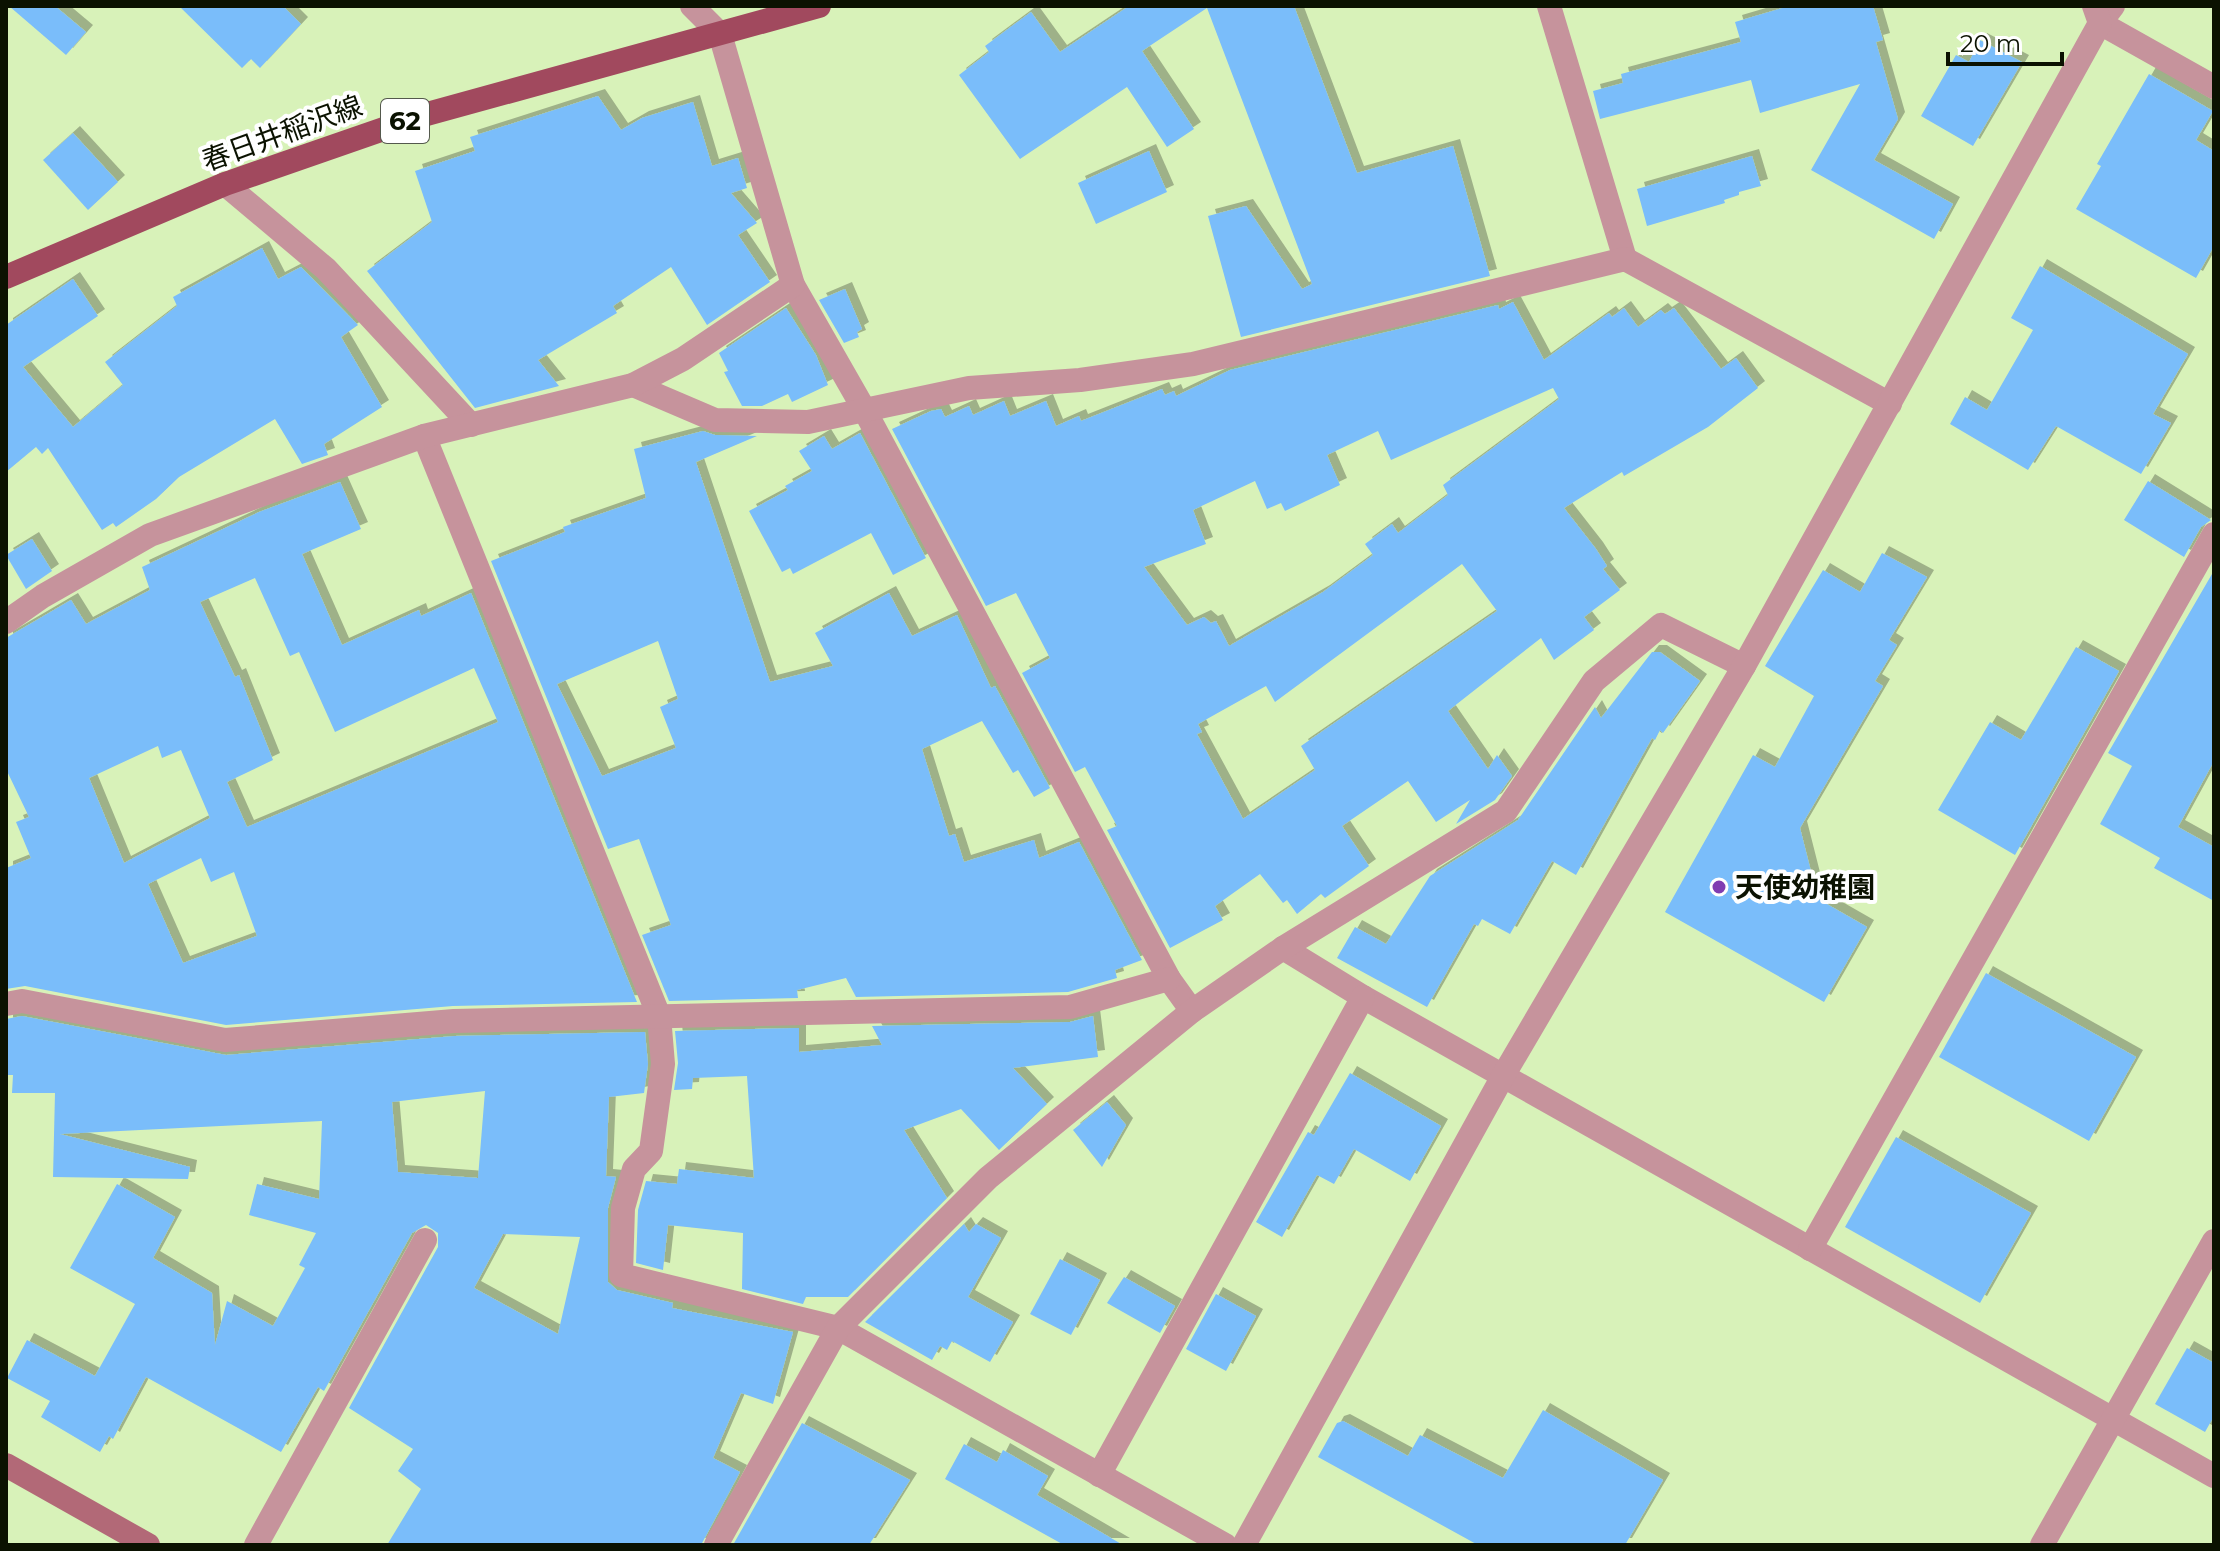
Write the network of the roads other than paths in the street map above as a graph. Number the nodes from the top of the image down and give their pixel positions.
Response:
1 (692, 6) edge
2 (819, 6) edge
3 (1549, 6) edge
4 (2102, 12) edge
5 (720, 34) junction
6 (2214, 87) edge
7 (225, 184) junction
8 (1625, 259) junction
9 (6, 277) edge
10 (793, 285) junction
11 (633, 385) junction
12 (1890, 404) junction
13 (865, 411) junction
14 (471, 425) junction
15 (424, 436) junction
16 (2214, 534) edge
17 (6, 622) edge
18 (1744, 666) junction
19 (1283, 948) junction
20 (1169, 979) junction
21 (1363, 997) junction
22 (6, 1004) edge
23 (1192, 1011) junction
24 (659, 1016) junction
25 (1503, 1076) junction
26 (425, 1240) dead end
27 (2214, 1241) edge
28 (1810, 1249) junction
29 (838, 1328) junction
30 (2113, 1420) junction
31 (6, 1465) edge
32 (1099, 1475) junction
33 (2214, 1476) edge
34 (148, 1545) edge
35 (256, 1545) edge
36 (716, 1545) edge
37 (1225, 1545) edge
38 (1244, 1545) edge
39 (2042, 1545) edge

1 - 5 street
2 - 5 main road, 春日井稲沢線 / 62
3 - 8 street
4 - 6 street
4 - 12 street
5 - 7 main road, 春日井稲沢線 / 62
5 - 10 street
7 - 9 main road, 春日井稲沢線 / 62
7 - 14 street
8 - 12 street
8 - 13 street
10 - 11 street
10 - 13 street
11 - 13 street
11 - 14 street
12 - 18 street
13 - 20 street
14 - 15 street
15 - 17 street
15 - 24 street
16 - 28 street
18 - 19 street
18 - 25 street
19 - 21 street
19 - 23 street
20 - 23 street
20 - 24 street
21 - 25 street
21 - 32 street
22 - 24 street
23 - 29 street
24 - 29 street
25 - 28 street
25 - 38 street
26 - 35 street
27 - 30 street
28 - 30 street
29 - 32 street
29 - 36 street
30 - 33 street
30 - 39 street
31 - 34 main road
32 - 37 street

